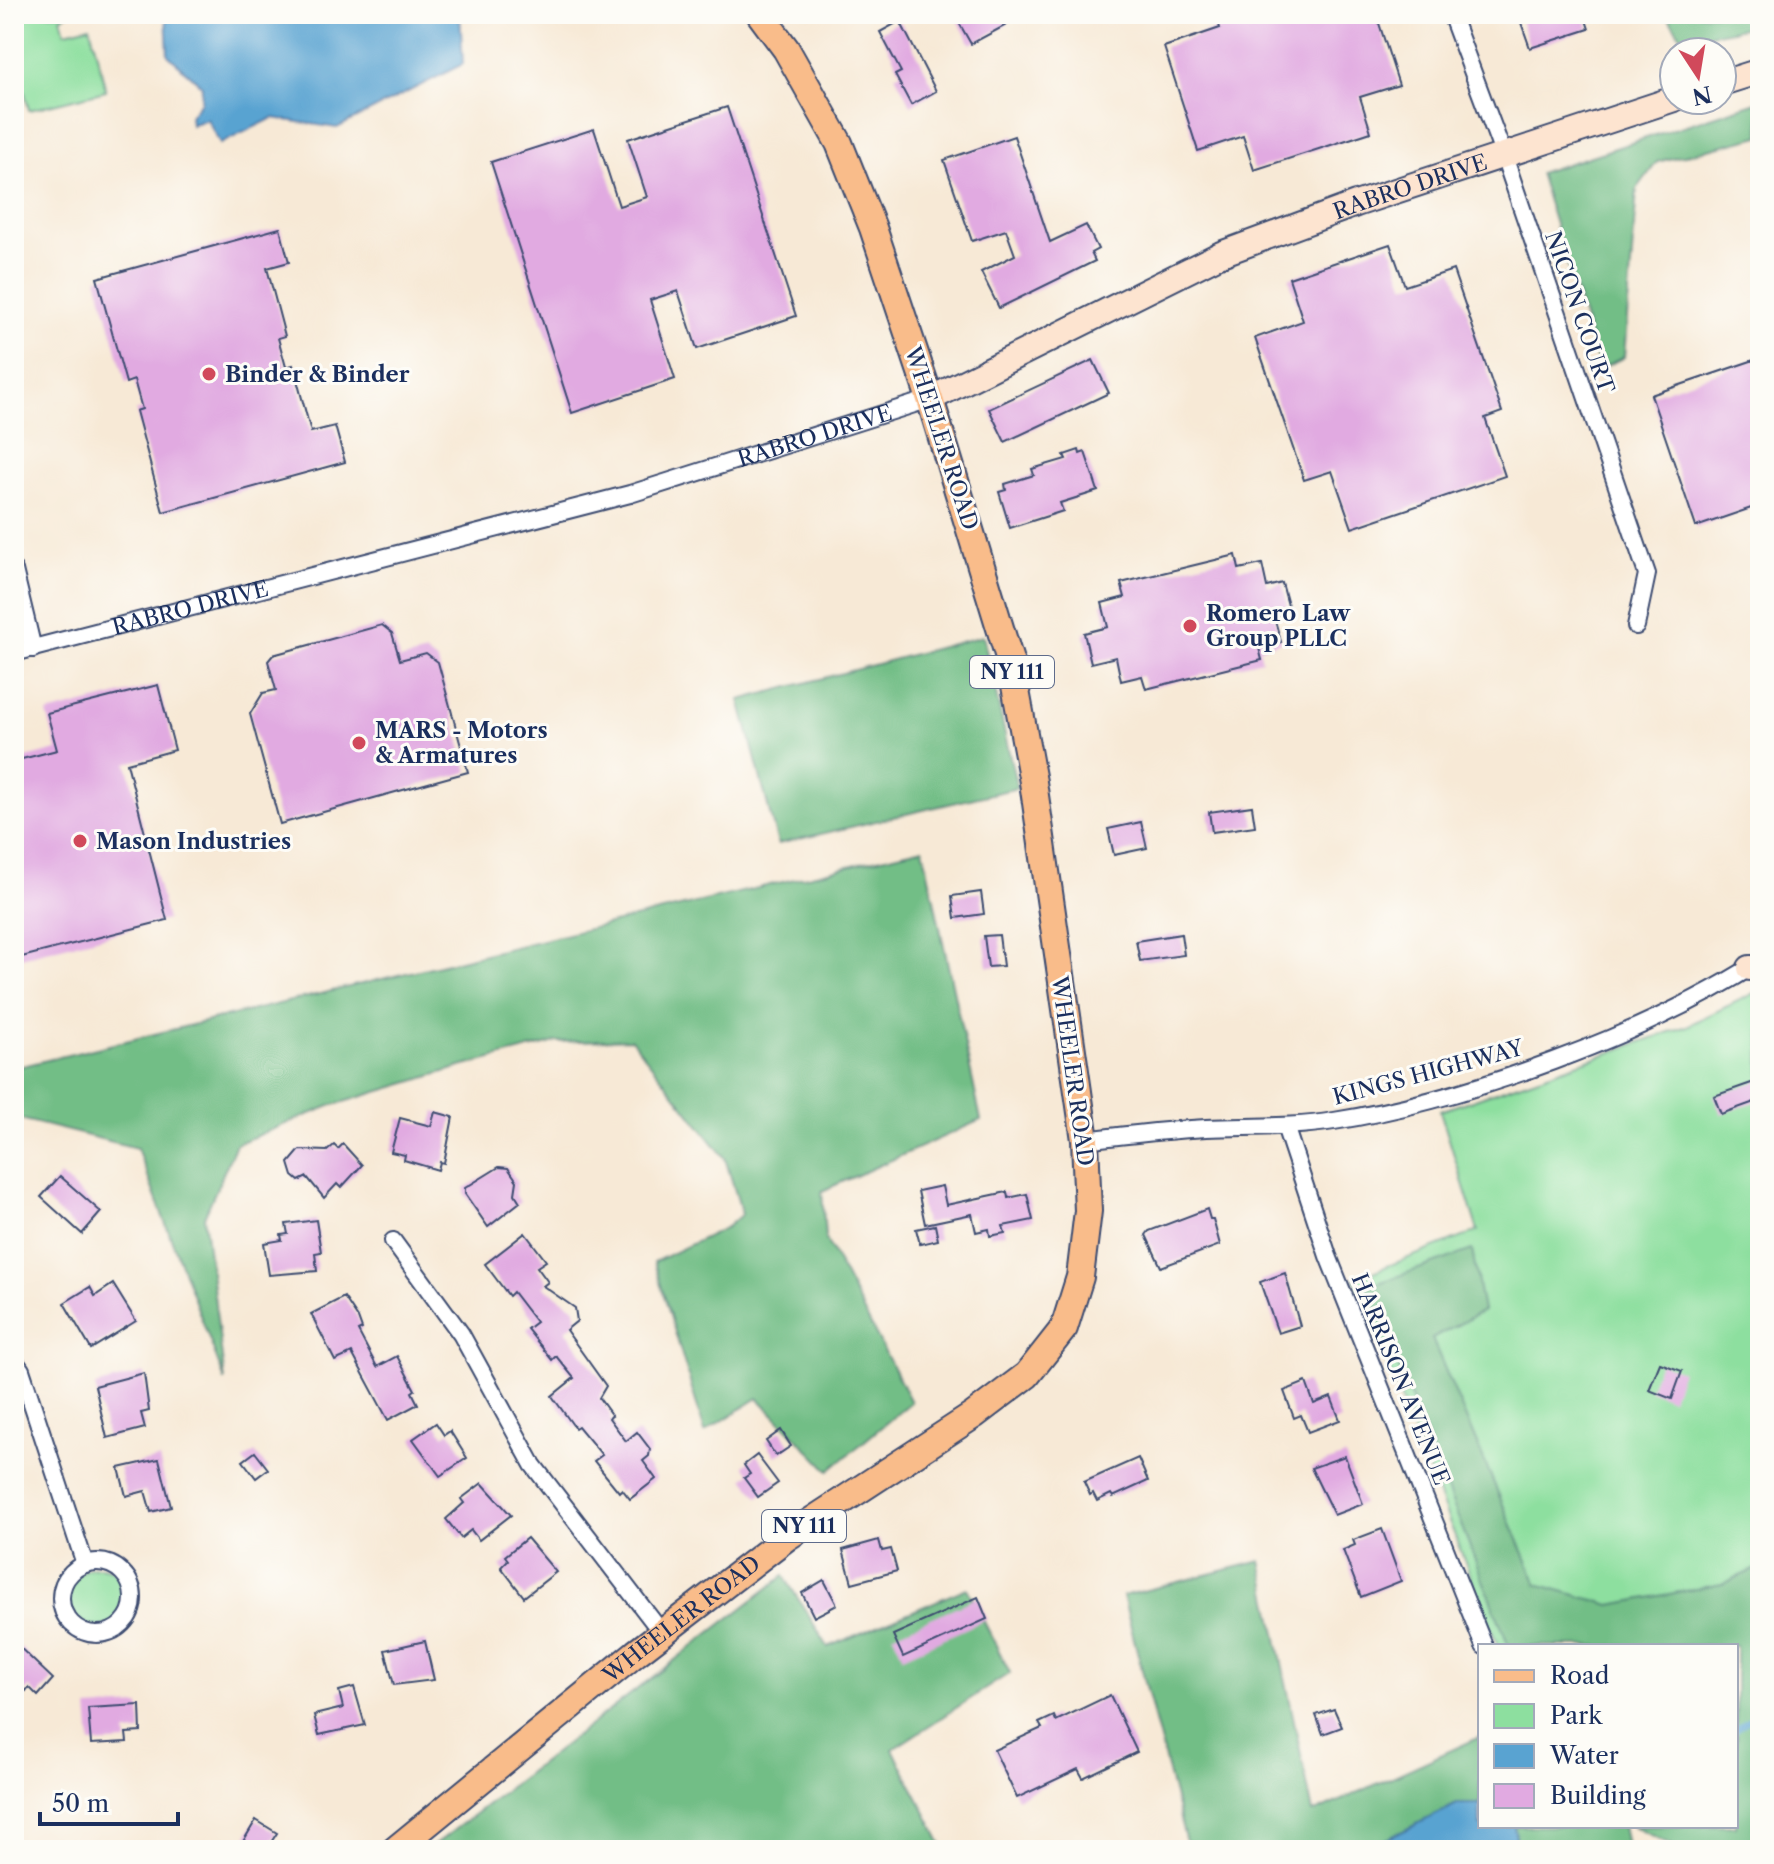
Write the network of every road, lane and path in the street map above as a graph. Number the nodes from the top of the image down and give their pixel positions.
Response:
1 (760, 14) edge
2 (1451, 14) edge
3 (1760, 71) edge
4 (1738, 78) edge
5 (1658, 104) edge
6 (1504, 156) junction
7 (930, 399) junction
8 (14, 570) edge
9 (1636, 626) dead end
10 (33, 649) junction
11 (14, 653) edge
12 (1757, 966) edge
13 (1285, 1126) junction
14 (1085, 1140) junction
15 (393, 1241) dead end
16 (14, 1360) edge
17 (85, 1564) junction
18 (662, 1633) junction
19 (1483, 1644) edge
20 (395, 1850) edge

1 - 7 main road, WHEELER ROAD / NY 111
2 - 6 street, NICON COURT
3 - 4 main road
5 - 6 main road, RABRO DRIVE
6 - 7 main road, RABRO DRIVE
6 - 9 street, NICON COURT
7 - 10 street, RABRO DRIVE
7 - 14 main road, WHEELER ROAD / NY 111
8 - 10 street
10 - 11 street, RABRO DRIVE
12 - 13 street, KINGS HIGHWAY
13 - 14 street, KINGS HIGHWAY
13 - 19 street, HARRISON AVENUE
14 - 18 main road, WHEELER ROAD / NY 111
15 - 18 street
16 - 17 street
17 - 17 street
18 - 20 main road, WHEELER ROAD / NY 111

